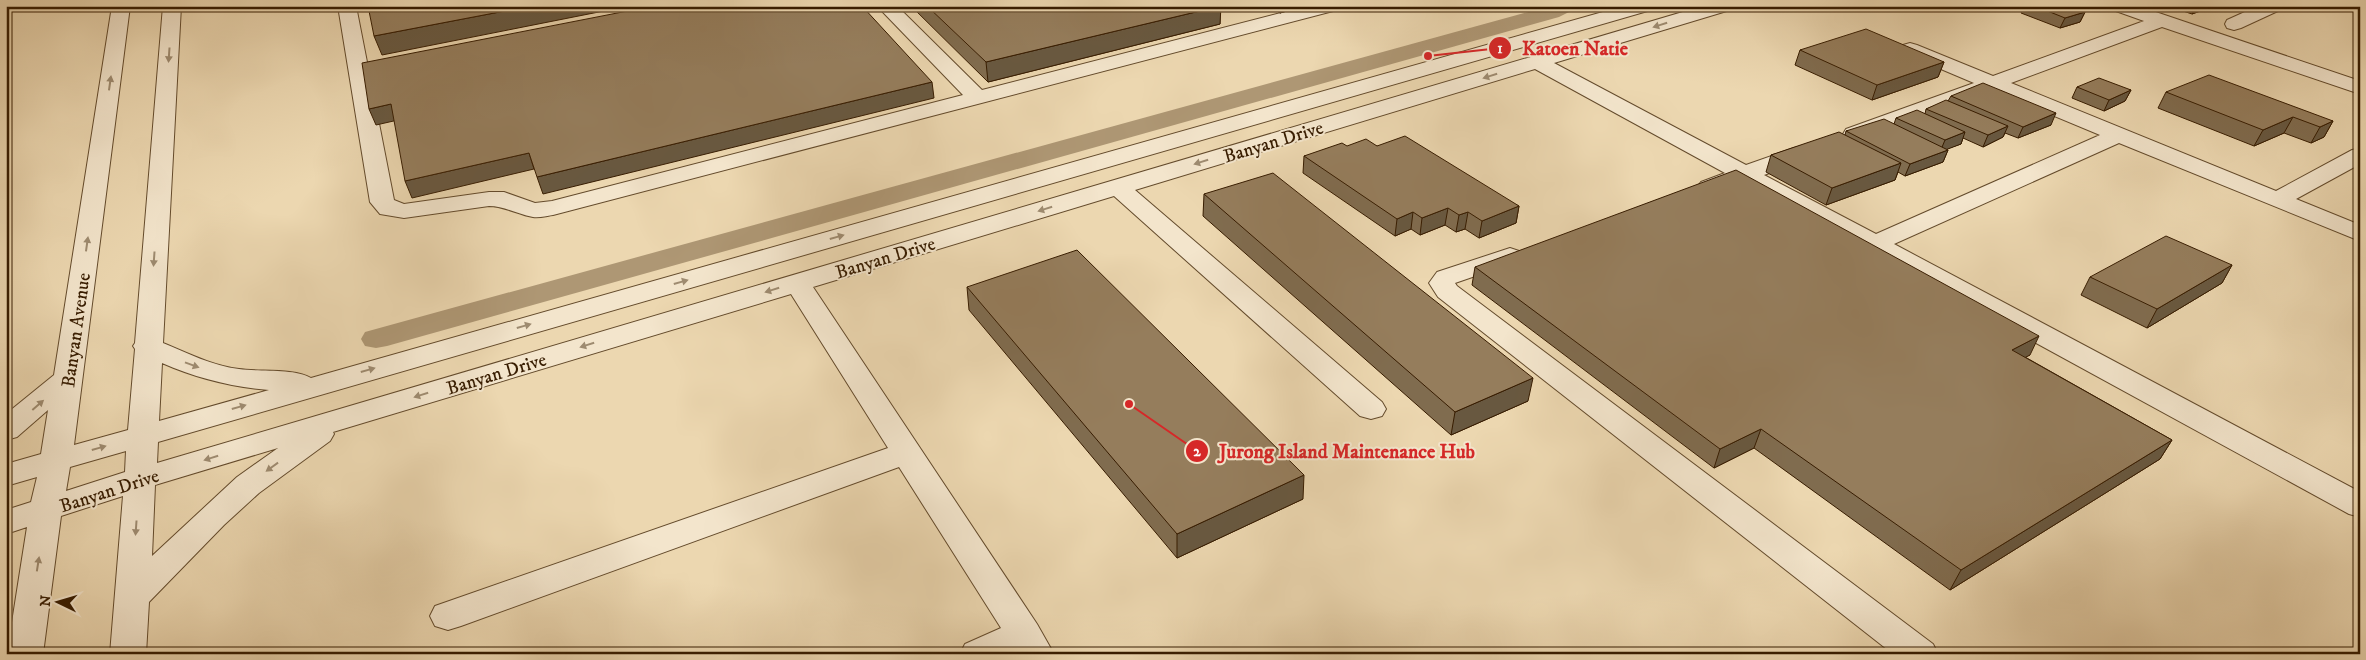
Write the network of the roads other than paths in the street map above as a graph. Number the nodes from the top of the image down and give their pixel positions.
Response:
1 (121, 6) edge
2 (172, 6) edge
3 (346, 6) edge
4 (886, 6) edge
5 (1246, 6) edge
6 (1331, 6) edge
7 (1645, 6) edge
8 (1724, 6) edge
9 (2119, 6) edge
10 (2274, 6) edge
11 (2160, 21) junction
12 (1270, 22) junction
13 (2234, 24) dead end
14 (1889, 41) edge
15 (1537, 62) junction
16 (1992, 83) junction
17 (2360, 88) edge
18 (978, 98) junction
19 (2119, 135) junction
20 (2360, 155) edge
21 (1745, 174) junction
22 (1118, 187) junction
23 (1680, 197) edge
24 (2277, 200) junction
25 (2360, 234) edge
26 (1874, 244) junction
27 (1530, 249) edge
28 (797, 283) junction
29 (148, 346) junction
30 (68, 378) junction
31 (321, 384) junction
32 (1371, 409) dead end
33 (341, 419) junction
34 (6, 430) edge
35 (142, 435) junction
36 (907, 453) junction
37 (56, 460) junction
38 (6, 475) edge
39 (139, 479) junction
40 (2360, 506) edge
41 (46, 510) junction
42 (6, 522) edge
43 (132, 598) junction
44 (448, 616) dead end
45 (19, 642) edge
46 (1030, 644) edge
47 (128, 654) edge
48 (978, 654) edge
49 (1920, 654) edge

30 -> 1 street, Banyan Avenue
2 -> 29 street
3 - 18 street
4 - 18 street
5 - 12 street
6 - 12 street
31 -> 7 street, Banyan Drive
8 -> 15 street, Banyan Drive
9 - 11 street
10 - 13 street
11 - 16 street
11 - 17 street
12 - 18 street
14 - 16 street
15 - 21 street
15 -> 22 street, Banyan Drive
16 - 19 street
16 - 21 street
19 - 24 street
19 - 26 street
20 - 24 street
21 - 23 street
21 - 26 street
22 -> 28 street, Banyan Drive
22 - 32 street
24 - 25 street
26 - 40 street
27 - 49 street
28 -> 33 street, Banyan Drive
28 - 36 street
29 -> 31 street
29 - 35 street
34 -> 30 street
30 - 37 street, Banyan Avenue
35 -> 31 street, Banyan Drive
33 -> 39 street, Banyan Drive
33 -> 43 street
37 -> 35 street, Banyan Drive
35 - 39 street
36 - 44 street
36 - 46 street
37 - 38 street, Banyan Drive
37 - 41 street, Banyan Avenue
39 - 41 street, Banyan Drive
39 -> 43 street
41 - 42 street, Banyan Drive
45 -> 41 street, Banyan Avenue
43 - 47 street
46 - 48 street

